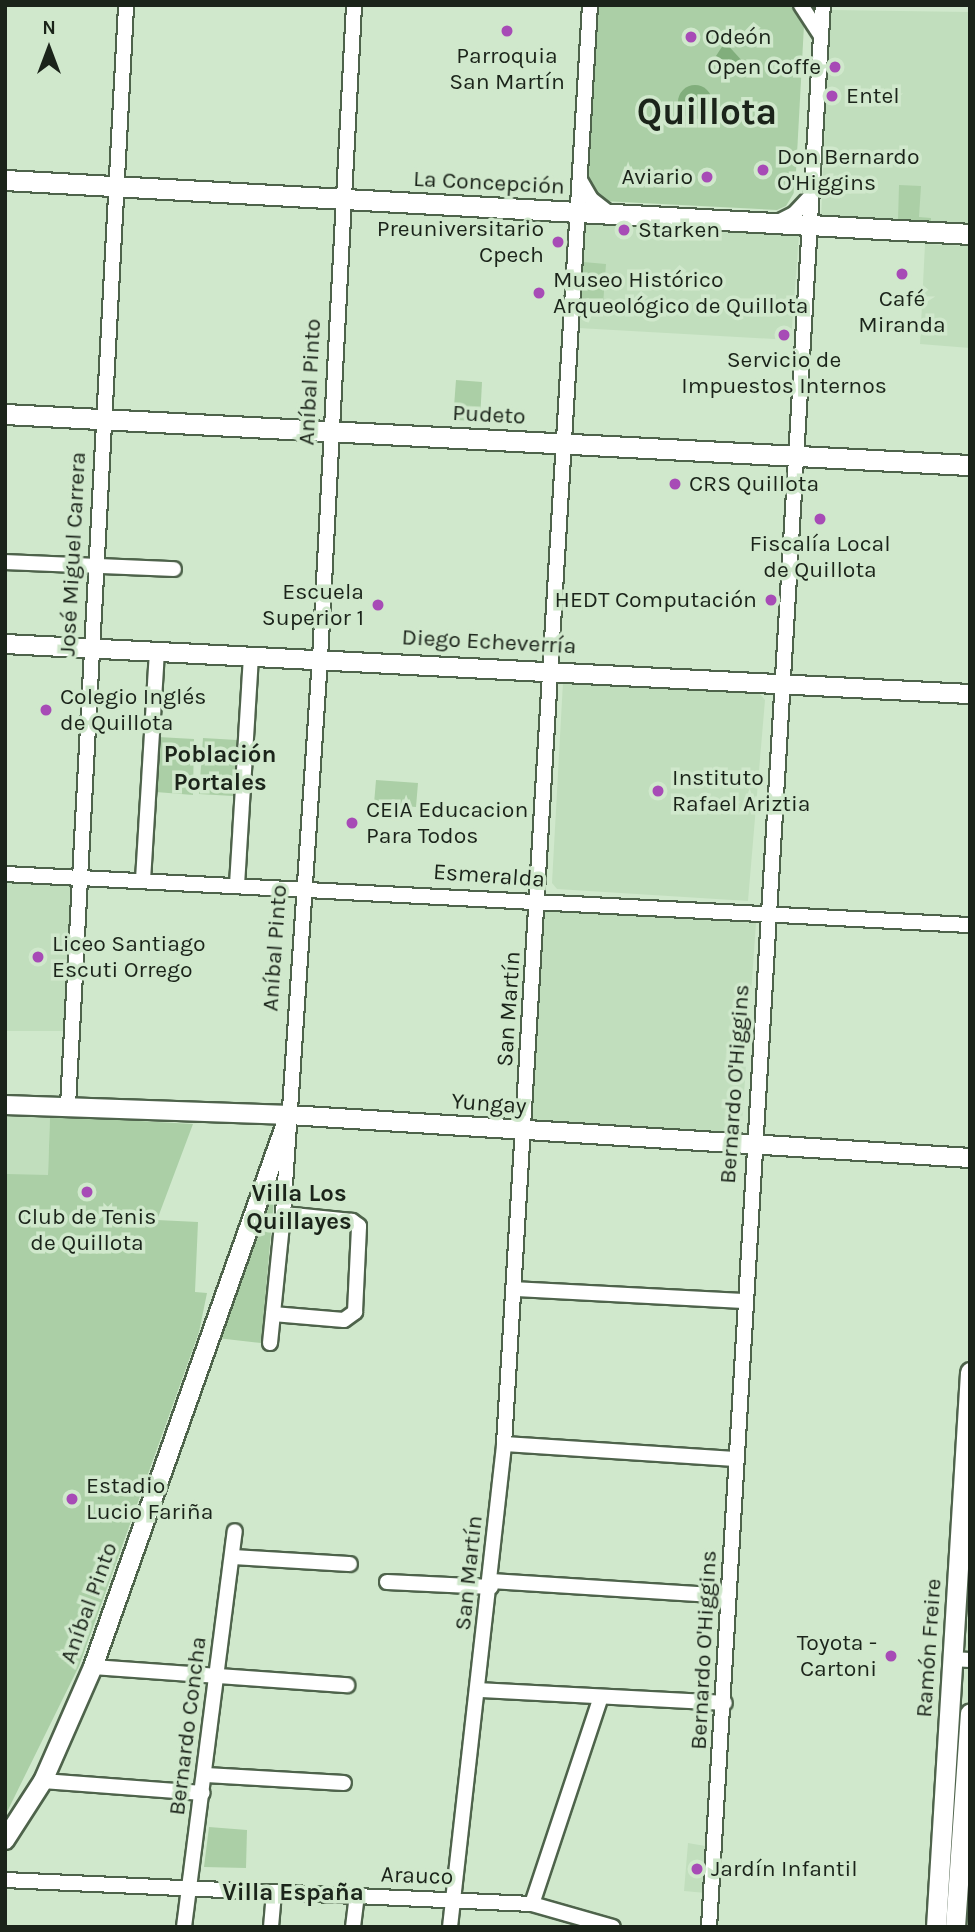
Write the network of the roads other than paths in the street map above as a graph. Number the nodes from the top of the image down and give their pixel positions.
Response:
1 (126, 5) edge
2 (354, 5) edge
3 (801, 5) edge
4 (823, 5) edge
5 (593, 9) edge
6 (821, 35) junction
7 (579, 175) junction
8 (5, 180) edge
9 (115, 185) junction
10 (810, 197) junction
11 (344, 199) junction
12 (576, 212) junction
13 (611, 214) junction
14 (776, 223) junction
15 (808, 234) junction
16 (970, 234) edge
17 (5, 414) edge
18 (104, 419) junction
19 (331, 431) junction
20 (562, 444) junction
21 (795, 458) junction
22 (970, 465) edge
23 (5, 562) edge
24 (95, 565) junction
25 (174, 569) dead end
26 (5, 644) edge
27 (89, 649) junction
28 (157, 652) junction
29 (251, 657) junction
30 (320, 659) junction
31 (550, 670) junction
32 (782, 684) junction
33 (970, 694) edge
34 (5, 874) edge
35 (79, 878) junction
36 (143, 880) junction
37 (237, 884) junction
38 (304, 887) junction
39 (539, 901) junction
40 (769, 915) junction
41 (970, 925) edge
42 (5, 1105) edge
43 (68, 1106) junction
44 (289, 1115) junction
45 (524, 1131) junction
46 (753, 1146) junction
47 (970, 1158) edge
48 (283, 1214) junction
49 (514, 1289) junction
50 (746, 1301) junction
51 (273, 1314) junction
52 (270, 1343) dead end
53 (970, 1372) edge
54 (967, 1434) edge
55 (504, 1444) junction
56 (736, 1459) junction
57 (235, 1531) dead end
58 (232, 1558) junction
59 (349, 1564) dead end
60 (387, 1583) dead end
61 (491, 1584) junction
62 (729, 1596) junction
63 (961, 1659) edge
64 (93, 1667) junction
65 (218, 1675) junction
66 (347, 1685) dead end
67 (479, 1690) junction
68 (601, 1697) junction
69 (725, 1703) junction
70 (970, 1714) edge
71 (206, 1775) junction
72 (43, 1781) junction
73 (344, 1783) dead end
74 (203, 1793) junction
75 (967, 1793) edge
76 (5, 1840) edge
77 (5, 1880) edge
78 (188, 1887) junction
79 (274, 1892) junction
80 (357, 1896) junction
81 (453, 1900) junction
82 (532, 1904) junction
83 (184, 1927) edge
84 (271, 1927) edge
85 (354, 1927) edge
86 (450, 1927) edge
87 (613, 1927) edge
88 (709, 1927) edge
89 (936, 1927) edge
90 (955, 1927) edge

1 - 9 street, José Miguel Carrera
2 - 11 street, Aníbal Pinto
3 - 6 street
4 - 6 street, Bernardo O'Higgins
5 - 7 street, San Martín
6 - 10 street, Bernardo O'Higgins
7 - 12 street, San Martín
7 - 13 street
8 - 9 main road, La Concepción
9 - 11 main road, La Concepción
9 - 18 street, José Miguel Carrera
10 - 14 street
10 - 15 street, Bernardo O'Higgins
11 - 12 main road, La Concepción
11 - 19 street, Aníbal Pinto
12 - 13 main road, La Concepción
12 - 20 street, San Martín
13 - 14 main road, La Concepción
14 - 15 main road, La Concepción
15 - 16 main road, La Concepción
15 - 21 street, Bernardo O'Higgins
17 - 18 main road, Pudeto
18 - 19 main road, Pudeto
18 - 24 street, José Miguel Carrera
19 - 20 main road, Pudeto
19 - 30 street, Aníbal Pinto
20 - 21 main road, Pudeto
20 - 31 street, San Martín
21 - 22 main road, Pudeto
21 - 32 street, Bernardo O'Higgins
23 - 24 street
24 - 25 street
24 - 27 street, José Miguel Carrera
26 - 27 street, Diego Echeverría
27 - 28 street, Diego Echeverría
27 - 35 street, José Miguel Carrera
28 - 29 street, Diego Echeverría
28 - 36 street
29 - 30 street, Diego Echeverría
29 - 37 street
30 - 31 street, Diego Echeverría
30 - 38 street, Aníbal Pinto
31 - 32 street, Diego Echeverría
31 - 39 street, San Martín
32 - 33 street, Diego Echeverría
32 - 40 street, Bernardo O'Higgins
34 - 35 street, Esmeralda
35 - 36 street, Esmeralda
35 - 43 street, José Miguel Carrera
36 - 37 street, Esmeralda
37 - 38 street, Esmeralda
38 - 39 street, Esmeralda
38 - 44 street, Aníbal Pinto
39 - 40 street, Esmeralda
39 - 45 street, San Martín
40 - 41 street, Esmeralda
40 - 46 street, Bernardo O'Higgins
42 - 43 street, Yungay
43 - 44 street, Yungay
44 - 45 street, Yungay
44 - 48 street
44 - 64 street, Aníbal Pinto
45 - 46 street, Yungay
45 - 49 street, San Martín
46 - 47 street, Yungay
46 - 50 street, Bernardo O'Higgins
48 - 51 street
48 - 51 street
49 - 50 street
49 - 55 street, San Martín
50 - 56 street, Bernardo O'Higgins
51 - 52 street
53 - 54 main road, Ramón Freire
54 - 63 main road, Ramón Freire
55 - 56 street
55 - 61 street, San Martín
56 - 62 street, Bernardo O'Higgins
57 - 58 street, Bernardo Concha
58 - 59 street
58 - 65 street, Bernardo Concha
60 - 61 street
61 - 62 street
61 - 67 street, San Martín
62 - 69 street, Bernardo O'Higgins
63 - 89 main road, Ramón Freire
64 - 65 street
64 - 72 street, Aníbal Pinto
65 - 66 street
65 - 71 street, Bernardo Concha
67 - 68 street
67 - 81 street, San Martín
68 - 69 street
68 - 82 street
69 - 88 street, Bernardo O'Higgins
70 - 75 main road, Ramón Freire
71 - 73 street
71 - 74 street, Bernardo Concha
72 - 74 street
72 - 76 street, Aníbal Pinto
74 - 78 street, Bernardo Concha
75 - 90 main road, Ramón Freire
77 - 78 street, Arauco
78 - 79 street, Arauco
78 - 83 street, Bernardo Concha
79 - 80 street, Arauco
79 - 84 street
80 - 81 street, Arauco
80 - 85 street
81 - 82 street, Arauco
81 - 86 street, San Martín
82 - 87 street, Arauco

